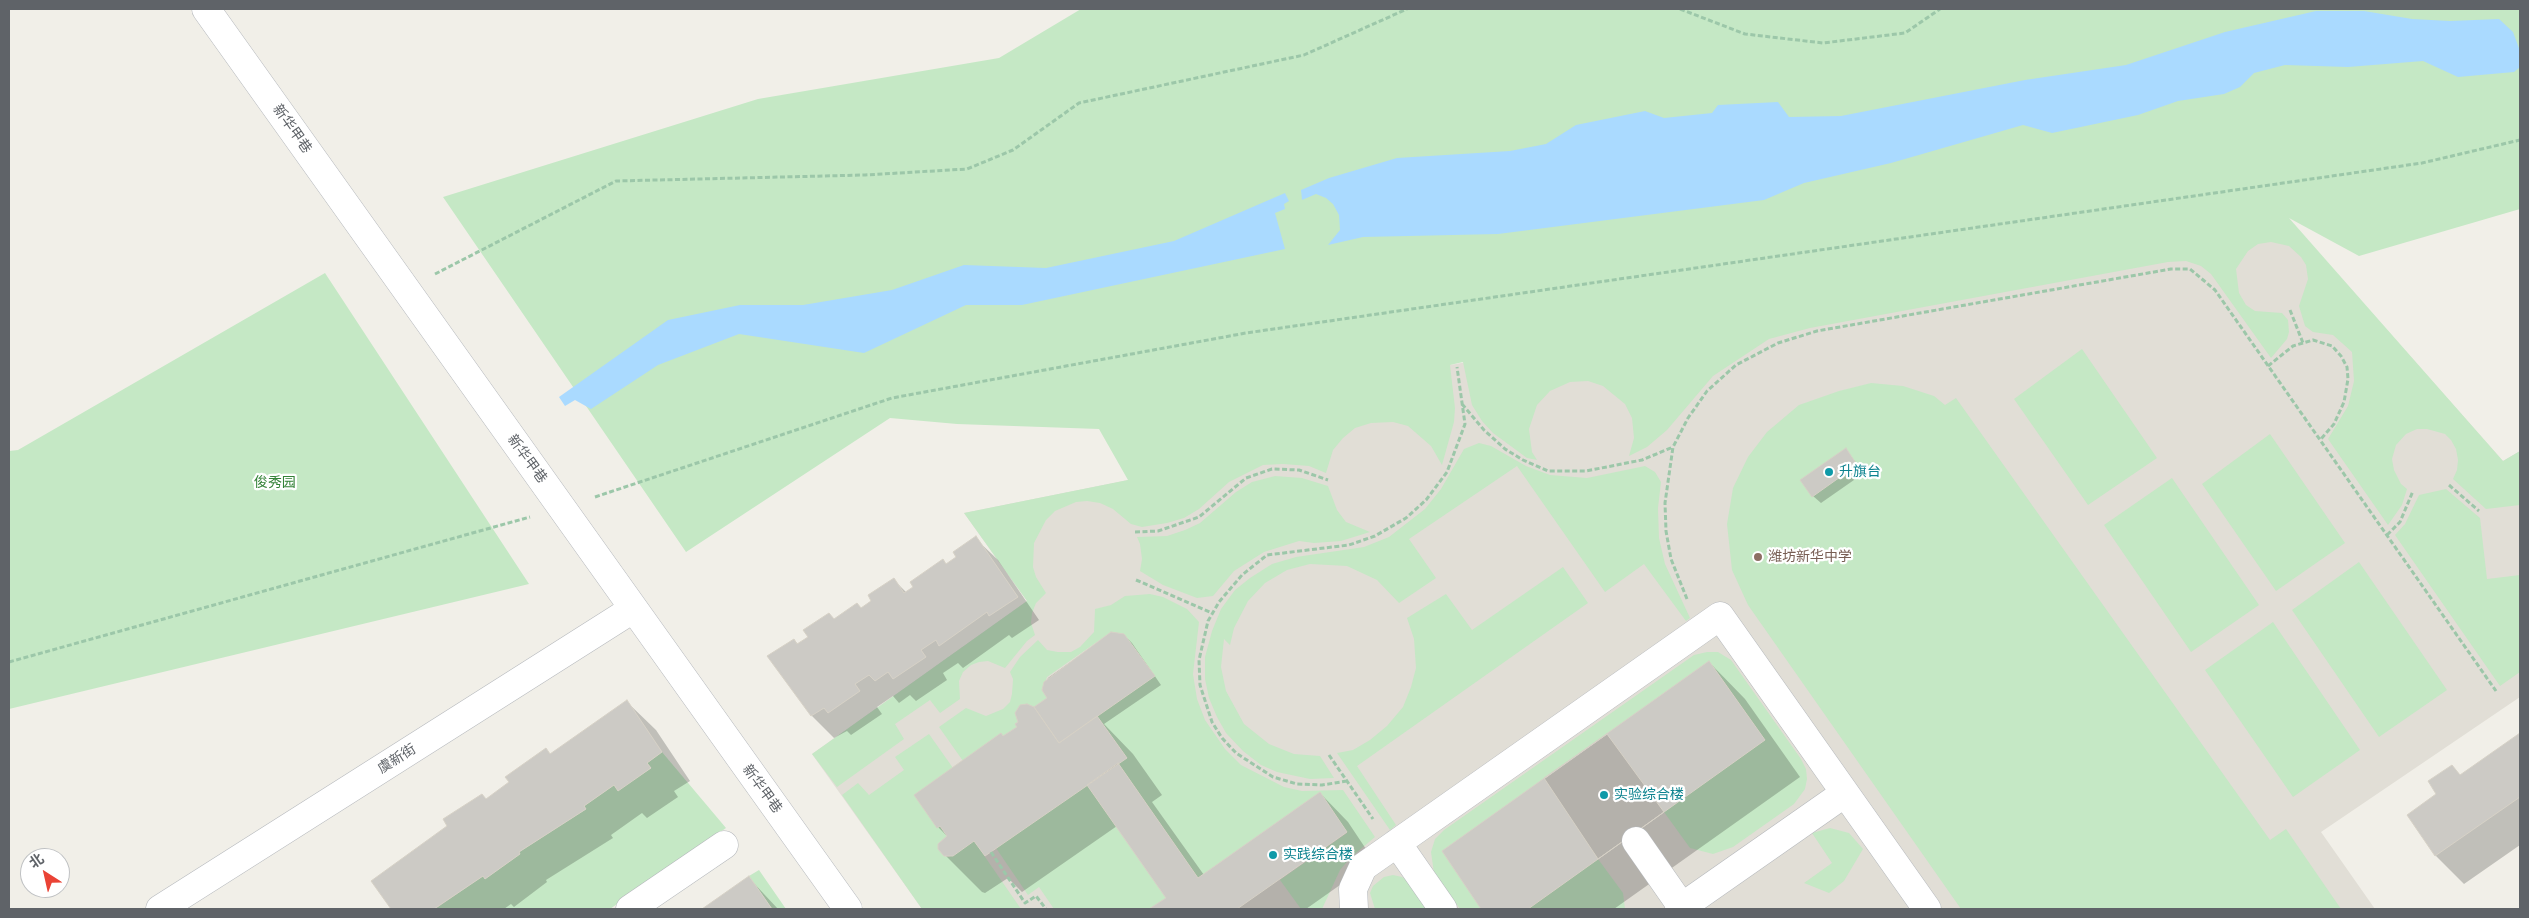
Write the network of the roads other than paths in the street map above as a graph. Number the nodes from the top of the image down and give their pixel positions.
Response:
1 (206, 9) edge
2 (633, 609) junction
3 (1845, 793) junction
4 (1636, 841) dead end
5 (724, 845) dead end
6 (1394, 845) junction
7 (1681, 908) edge
8 (160, 909) edge
9 (630, 909) edge
10 (848, 909) edge
11 (1354, 909) edge
12 (1443, 909) edge
13 (1927, 909) edge

1 - 2 street, 新华甲巷
2 - 8 street, 虞新街
2 - 10 street, 新华甲巷
3 - 6 street
3 - 7 street
3 - 13 street
4 - 7 street
5 - 9 street
6 - 11 street
6 - 12 street

